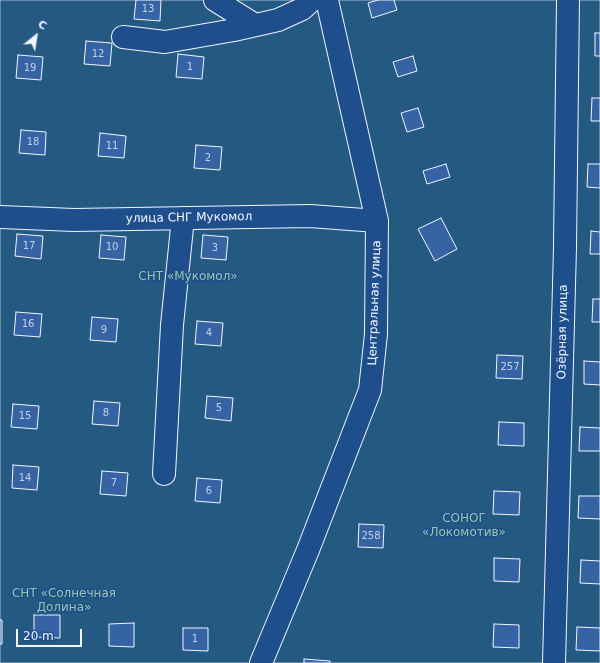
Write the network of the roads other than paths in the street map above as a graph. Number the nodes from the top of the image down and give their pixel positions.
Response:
1 (215, 0) edge
2 (312, 0) edge
3 (327, 0) edge
4 (568, 0) edge
5 (255, 25) junction
6 (123, 37) dead end
7 (0, 217) edge
8 (183, 218) junction
9 (377, 221) junction
10 (164, 474) dead end
11 (261, 663) edge
12 (554, 663) edge

1 - 5 street
2 - 5 street
3 - 9 street, Центральная улица
4 - 12 street, Озёрная улица
5 - 6 street
7 - 8 street, улица СНГ Мукомол
8 - 9 street, улица СНГ Мукомол
8 - 10 street
9 - 11 street, Центральная улица

